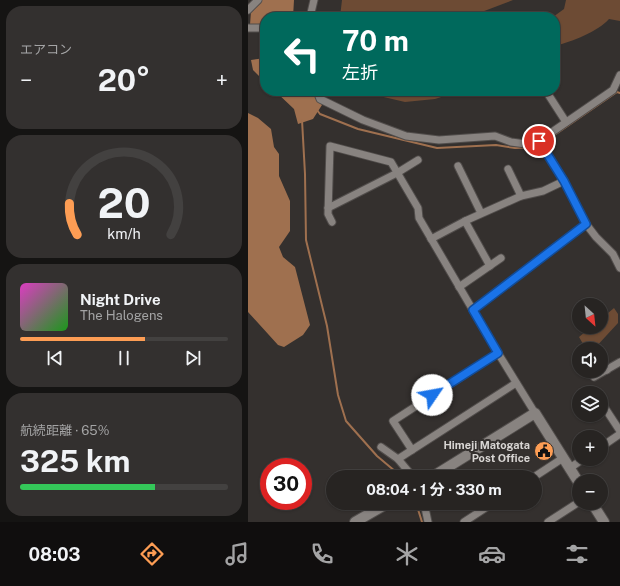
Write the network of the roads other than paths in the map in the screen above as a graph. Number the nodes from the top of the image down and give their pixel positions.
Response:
1 (258, 0) edge
2 (314, 0) edge
3 (248, 10) edge
4 (311, 12) edge
5 (248, 28) edge
6 (260, 28) edge
7 (620, 75) edge
8 (319, 96) edge
9 (549, 96) edge
10 (566, 122) junction
11 (539, 141) junction
12 (418, 160) dead end
13 (458, 166) dead end
14 (508, 169) dead end
15 (397, 173) junction
16 (564, 181) junction
17 (521, 196) junction
18 (328, 208) junction
19 (481, 214) junction
20 (465, 221) junction
21 (332, 222) dead end
22 (586, 224) junction
23 (431, 240) junction
24 (501, 258) dead end
25 (490, 266) junction
26 (620, 268) edge
27 (459, 287) junction
28 (473, 310) junction
29 (498, 353) junction
30 (620, 362) edge
31 (608, 369) edge
32 (516, 383) junction
33 (535, 413) junction
34 (608, 414) edge
35 (620, 434) edge
36 (608, 442) edge
37 (381, 447) dead end
38 (412, 450) junction
39 (563, 458) junction
40 (398, 459) junction
41 (573, 466) edge
42 (570, 468) junction
43 (407, 470) edge
44 (443, 470) edge
45 (542, 472) edge
46 (574, 474) edge
47 (572, 507) edge
48 (376, 510) edge
49 (425, 510) edge
50 (482, 510) edge
51 (596, 510) edge
52 (355, 522) edge
53 (428, 522) edge
54 (464, 522) edge
55 (548, 522) edge
56 (604, 522) edge

1 - 3 street
2 - 4 street
5 - 6 street
7 - 10 street
8 - 11 street
9 - 10 street
10 - 11 street
11 - 16 street
12 - 15 street
13 - 19 street
14 - 17 street
15 - 18 street
15 - 18 street
15 - 23 street
16 - 17 street
16 - 22 street
17 - 19 street
18 - 21 street
19 - 20 street
20 - 23 street
20 - 25 street
22 - 26 street
22 - 28 street
23 - 27 street
24 - 25 street
25 - 27 street
27 - 28 street
28 - 29 street
29 - 32 street
29 - 38 street
30 - 31 street
32 - 33 street
32 - 38 street
33 - 39 street
33 - 44 street
34 - 35 street
35 - 36 street
37 - 40 street
38 - 40 street
39 - 42 street
39 - 45 street
40 - 43 street
41 - 42 street
42 - 46 street
47 - 55 street
48 - 52 street
49 - 53 street
50 - 54 street
51 - 56 street

